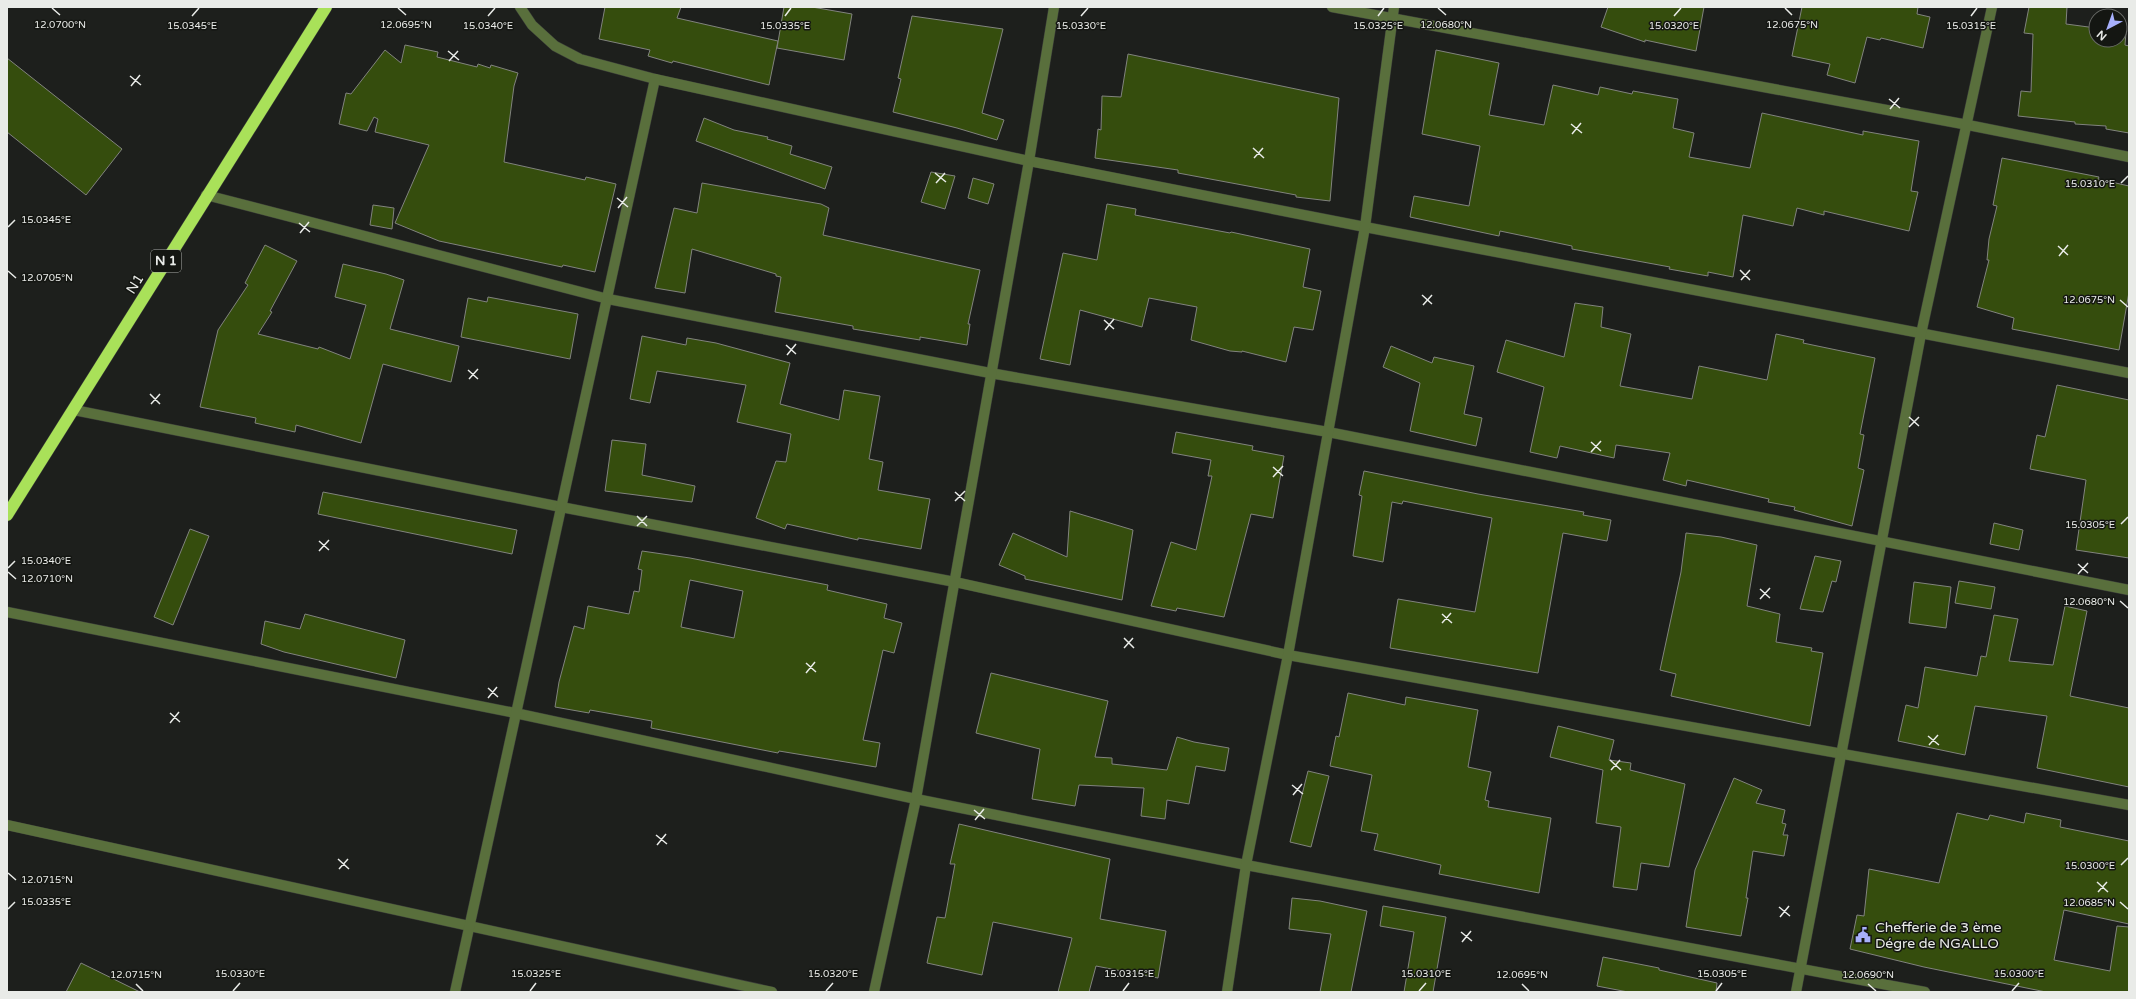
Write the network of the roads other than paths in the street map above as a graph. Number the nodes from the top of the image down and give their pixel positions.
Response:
1 (326, 7) edge
2 (520, 7) edge
3 (1054, 7) edge
4 (1332, 7) edge
5 (1394, 7) edge
6 (1992, 7) edge
7 (1392, 19) junction
8 (655, 79) junction
9 (1968, 125) junction
10 (2129, 157) edge
11 (1029, 161) junction
12 (206, 195) junction
13 (1365, 227) junction
14 (608, 299) junction
15 (1921, 334) junction
16 (990, 372) junction
17 (2129, 373) edge
18 (74, 410) junction
19 (1328, 432) junction
20 (561, 507) junction
21 (7, 515) edge
22 (1881, 540) junction
23 (954, 582) junction
24 (2129, 590) edge
25 (7, 612) edge
26 (1288, 655) junction
27 (515, 713) junction
28 (1843, 754) junction
29 (916, 799) junction
30 (2129, 805) edge
31 (7, 824) edge
32 (1246, 865) junction
33 (469, 926) junction
34 (1801, 970) junction
35 (455, 992) edge
36 (772, 992) edge
37 (874, 992) edge
38 (1227, 992) edge
39 (1796, 992) edge
40 (1925, 992) edge

1 - 12 highway, N1 / N 1
2 - 8 street
3 - 11 street
4 - 7 street
5 - 7 street
6 - 9 street
7 - 9 street
7 - 13 street
8 - 11 street
8 - 14 street
9 - 10 street
9 - 15 street
11 - 13 street
11 - 16 street
12 - 14 street
12 - 18 highway, N1 / N 1
13 - 15 street
13 - 19 street
14 - 16 street
14 - 20 street
15 - 17 street
15 - 22 street
16 - 19 street
16 - 23 street
18 - 20 street
18 - 21 highway, N1 / N 1
19 - 22 street
19 - 26 street
20 - 23 street
20 - 27 street
22 - 24 street
22 - 28 street
23 - 26 street
23 - 29 street
25 - 27 street
26 - 28 street
26 - 32 street
27 - 29 street
27 - 33 street
28 - 30 street
28 - 34 street
29 - 32 street
29 - 37 street
31 - 33 street
32 - 34 street
32 - 38 street
33 - 35 street
33 - 36 street
34 - 39 street
34 - 40 street

